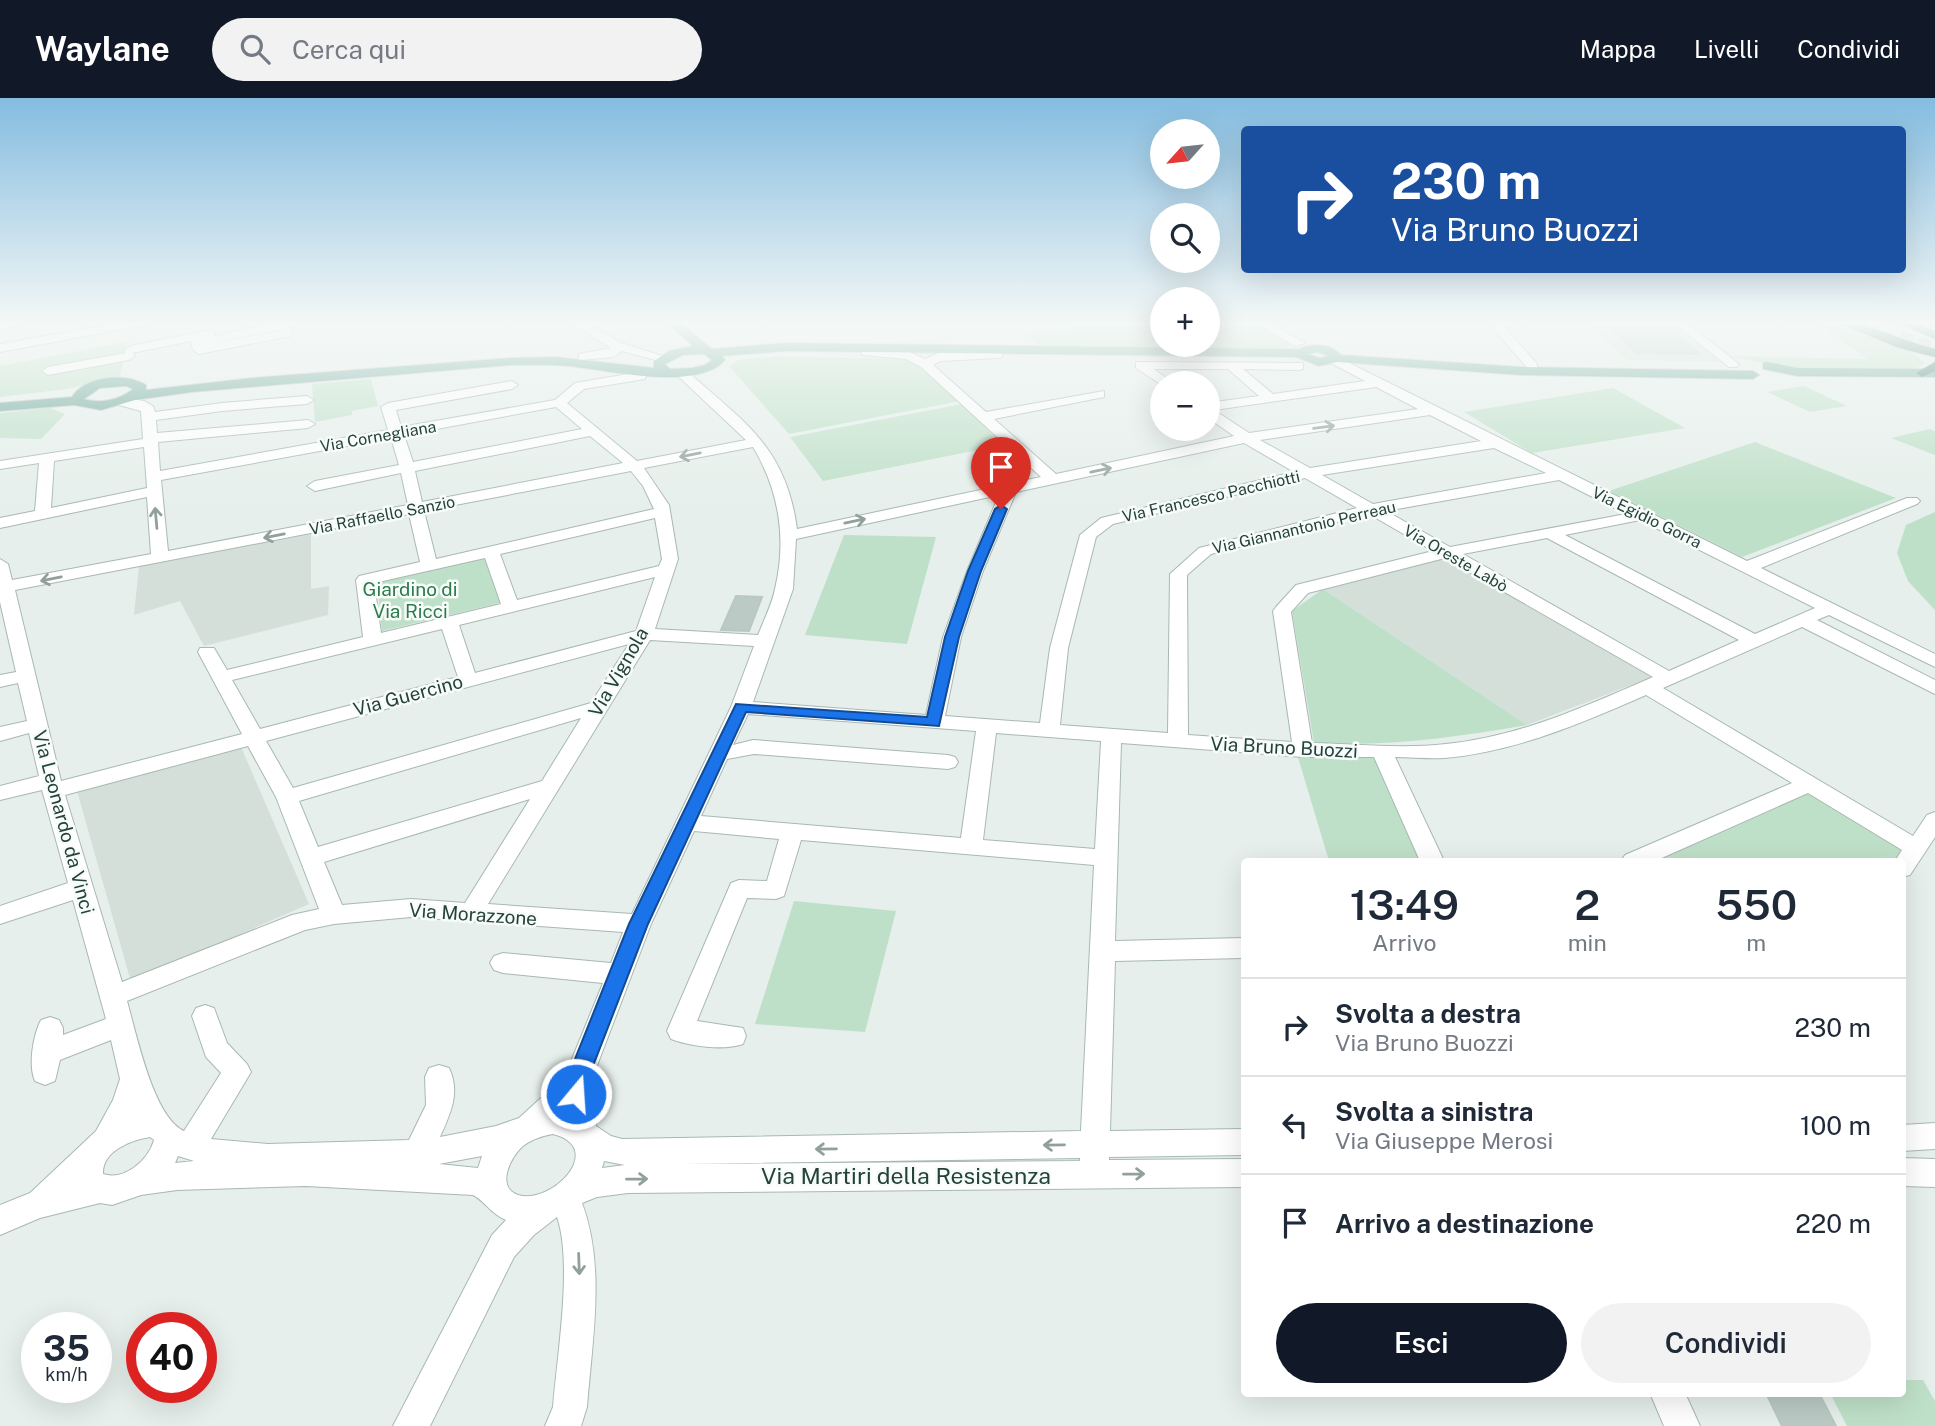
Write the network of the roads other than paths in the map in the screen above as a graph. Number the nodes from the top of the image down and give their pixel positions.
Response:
1 (115, 383) edge
2 (126, 383) edge
3 (249, 383) edge
4 (250, 383) edge
5 (598, 383) edge
6 (693, 383) edge
7 (701, 383) edge
8 (946, 383) edge
9 (1251, 383) edge
10 (1376, 383) joint
11 (512, 385) dead end
12 (704, 392) junction
13 (1099, 394) dead end
14 (131, 395) junction
15 (78, 397) junction
16 (1270, 398) junction
17 (559, 403) junction
18 (0, 405) edge
19 (238, 406) junction
20 (1220, 408) edge
21 (1432, 411) junction
22 (149, 417) junction
23 (983, 417) junction
24 (308, 419) junction
25 (1220, 419) edge
26 (175, 425) dead end
27 (594, 431) junction
28 (224, 433) junction
29 (396, 433) junction
30 (1246, 439) junction
31 (151, 440) junction
32 (757, 442) junction
33 (1496, 443) junction
34 (180, 448) dead end
35 (47, 458) junction
36 (0, 465) edge
37 (635, 466) junction
38 (407, 468) junction
39 (1307, 473) junction
40 (1562, 475) junction
41 (1053, 480) junction
42 (153, 484) junction
43 (315, 486) dead end
44 (1010, 488) junction
45 (1912, 501) dead end
46 (417, 508) junction
47 (1371, 509) junction
48 (662, 512) junction
49 (43, 514) junction
50 (1644, 515) junction
51 (0, 523) edge
52 (1549, 533) junction
53 (789, 536) junction
54 (491, 552) junction
55 (1448, 552) junction
56 (160, 558) junction
57 (0, 564) edge
58 (429, 566) junction
59 (1748, 567) junction
60 (667, 569) junction
61 (3, 588) edge
62 (511, 607) junction
63 (1830, 608) junction
64 (1803, 620) junction
65 (449, 622) junction
66 (7, 630) edge
67 (644, 634) junction
68 (373, 640) junction
69 (767, 641) junction
70 (1756, 642) junction
71 (207, 652) dead end
72 (1935, 661) edge
73 (26, 675) junction
74 (223, 677) junction
75 (468, 679) junction
76 (1670, 679) junction
77 (0, 681) edge
78 (1649, 688) junction
79 (1935, 688) edge
80 (598, 707) junction
81 (741, 707) junction
82 (934, 723) junction
83 (38, 725) junction
84 (987, 727) junction
85 (1049, 732) junction
86 (0, 734) edge
87 (1111, 736) junction
88 (254, 737) junction
89 (1178, 741) junction
90 (1303, 750) junction
91 (1382, 751) junction
92 (721, 752) junction
93 (948, 762) dead end
94 (1810, 784) junction
95 (52, 785) junction
96 (549, 786) junction
97 (0, 793) edge
98 (287, 797) junction
99 (1935, 820) edge
100 (687, 823) junction
101 (792, 832) junction
102 (971, 847) junction
103 (1916, 848) junction
104 (312, 858) junction
105 (1106, 858) junction
106 (1431, 858) edge
107 (1640, 858) edge
108 (1906, 863) edge
109 (81, 888) junction
110 (470, 914) junction
111 (0, 915) edge
112 (334, 915) junction
113 (639, 924) junction
114 (1241, 948) edge
115 (1103, 950) junction
116 (503, 963) dead end
117 (618, 974) junction
118 (113, 996) junction
119 (205, 1016) dead end
120 (121, 1025) junction
121 (733, 1036) dead end
122 (47, 1051) dead end
123 (439, 1077) dead end
124 (134, 1079) junction
125 (576, 1084) junction
126 (525, 1129) junction
127 (583, 1133) junction
128 (1935, 1136) edge
129 (172, 1138) junction
130 (1906, 1138) edge
131 (1241, 1142) edge
132 (1095, 1144) junction
133 (99, 1148) junction
134 (417, 1155) junction
135 (885, 1162) junction
136 (1241, 1173) edge
137 (1094, 1175) junction
138 (136, 1182) junction
139 (99, 1189) junction
140 (495, 1194) junction
141 (564, 1198) junction
142 (38, 1204) junction
143 (0, 1220) edge
144 (503, 1246) junction
145 (1669, 1397) edge
146 (411, 1426) edge
147 (563, 1426) edge
148 (1682, 1426) edge

1 - 15 main road
2 - 14 main road
3 - 14 main road
4 - 14 main road
5 - 17 street, Via Cornegliana
6 - 12 street
7 - 12 street
8 - 23 street
9 - 16 street
10 - 16 street
10 - 21 street, Via Egidio Gorra
11 - 29 street
12 - 32 street
13 - 23 street
14 - 15 main road
14 - 22 street
15 - 18 main road
16 - 20 street
17 - 27 street, Via Vignola
17 - 29 street, Via Cornegliana
19 - 22 street
19 - 24 street
19 - 28 street
30 -> 21 street
21 - 33 street, Via Egidio Gorra
22 - 31 street
23 - 41 street
24 - 28 street
24 - 28 street
24 - 29 street, Via Cornegliana
24 - 42 street, Via Cornegliana
25 - 30 street, Via Oreste Labò
26 - 28 street
27 - 37 street, Via Vignola
27 - 38 street
28 - 31 street
28 - 34 street
29 - 38 street
30 - 39 street, Via Oreste Labò
41 -> 30 street
31 - 35 street
31 - 42 street
32 -> 37 street, Via Raffaello Sanzio
32 - 53 street
33 - 39 street, Via Francesco Pacchiotti
33 - 40 street, Via Egidio Gorra
35 - 36 street
35 - 49 street
37 - 46 street, Via Raffaello Sanzio
37 - 48 street, Via Vignola
38 - 43 street
38 - 46 street
39 - 47 street, Via Oreste Labò
39 - 85 street, Via Francesco Pacchiotti
40 - 47 street, Via Giannantonio Perreau
40 - 50 street, Via Egidio Gorra
41 - 44 street
42 - 49 street, Via Cornegliana
56 -> 42 street
53 -> 44 street
44 - 82 street
45 - 59 street
46 -> 56 street, Via Raffaello Sanzio
46 - 58 street
47 - 55 street, Via Oreste Labò
47 - 89 street, Via Giannantonio Perreau
48 - 54 street
48 - 60 street, Via Vignola
49 - 51 street, Via Cornegliana
50 - 52 street
50 - 59 street, Via Egidio Gorra
52 - 55 street
52 - 70 street
53 - 69 street
54 - 58 street
54 - 62 street
55 - 76 street, Via Oreste Labò
55 - 90 street
56 -> 61 street, Via Raffaello Sanzio
57 - 61 street, Via Leonardo da Vinci
58 - 68 street
59 - 63 street, Via Egidio Gorra
60 - 62 street
60 - 67 street, Via Vignola
61 - 66 street, Via Leonardo da Vinci
62 - 65 street
63 - 64 street, Via Bruno Buozzi
63 - 72 street, Via Egidio Gorra
64 - 70 street, Via Bruno Buozzi
64 - 79 street
65 - 68 street
65 - 75 street
66 - 73 street, Via Leonardo da Vinci
67 - 69 street, Via Guercino
67 - 75 street, Via Guercino
67 - 80 street, Via Vignola
68 - 74 street
69 - 81 street
70 - 76 street, Via Bruno Buozzi
71 - 74 street
73 - 77 street
73 - 83 street, Via Leonardo da Vinci
74 - 88 street
75 - 88 street, Via Guercino
76 - 78 street, Via Bruno Buozzi
78 - 91 street, Via Bruno Buozzi
78 - 94 street
80 - 96 street, Via Vignola
80 - 98 street
81 - 82 street, Via Bruno Buozzi
81 - 92 street
82 - 84 street, Via Bruno Buozzi
83 - 86 street
83 - 95 street, Via Leonardo da Vinci
84 - 85 street, Via Bruno Buozzi
84 - 102 street
85 - 87 street, Via Bruno Buozzi
87 - 89 street, Via Bruno Buozzi
87 - 105 street
88 - 95 street, Via Guercino
88 - 98 street
89 - 90 street, Via Bruno Buozzi
90 - 91 street, Via Bruno Buozzi
91 - 106 street
92 - 93 street
92 - 100 street
94 - 103 street
94 - 107 street
95 - 97 street, Via Guercino
95 - 109 street, Via Leonardo da Vinci
96 - 104 street
96 - 110 street, Via Vignola
98 - 104 street
99 - 103 street
100 - 101 street
100 - 113 street
101 - 102 street
101 - 121 street
102 - 105 street
103 - 108 street
104 - 112 street
105 - 115 street
109 - 111 street
109 - 118 street, Via Leonardo da Vinci
110 - 112 street, Via Morazzone
110 - 113 street, Via Morazzone
112 - 118 street, Via Morazzone
113 - 117 street
114 - 115 street
115 - 132 street
116 - 117 street
117 - 125 street
118 - 120 street, Via Leonardo da Vinci
119 - 129 street
120 - 122 street
120 - 124 street, Via Leonardo da Vinci
123 - 134 street
124 - 129 street, Via Leonardo da Vinci
124 - 133 street
125 - 126 street
125 - 127 street
126 - 127 street
126 - 134 street
126 - 140 street
135 -> 127 street, Via Martiri della Resistenza
127 - 141 street
128 - 130 street
129 - 133 street
129 - 134 street
129 - 138 street
131 - 132 street, Via Martiri della Resistenza
132 -> 135 street, Via Martiri della Resistenza
132 - 137 street
133 - 139 street
133 - 142 street
135 - 137 street, Via Martiri della Resistenza
141 -> 135 street, Via Martiri della Resistenza
137 -> 136 street, Via Martiri della Resistenza
138 - 139 street
138 - 140 street
139 - 142 street
140 - 141 street
140 - 144 street
141 - 144 street
141 -> 147 street
142 - 143 street
144 - 146 street
145 - 148 street

